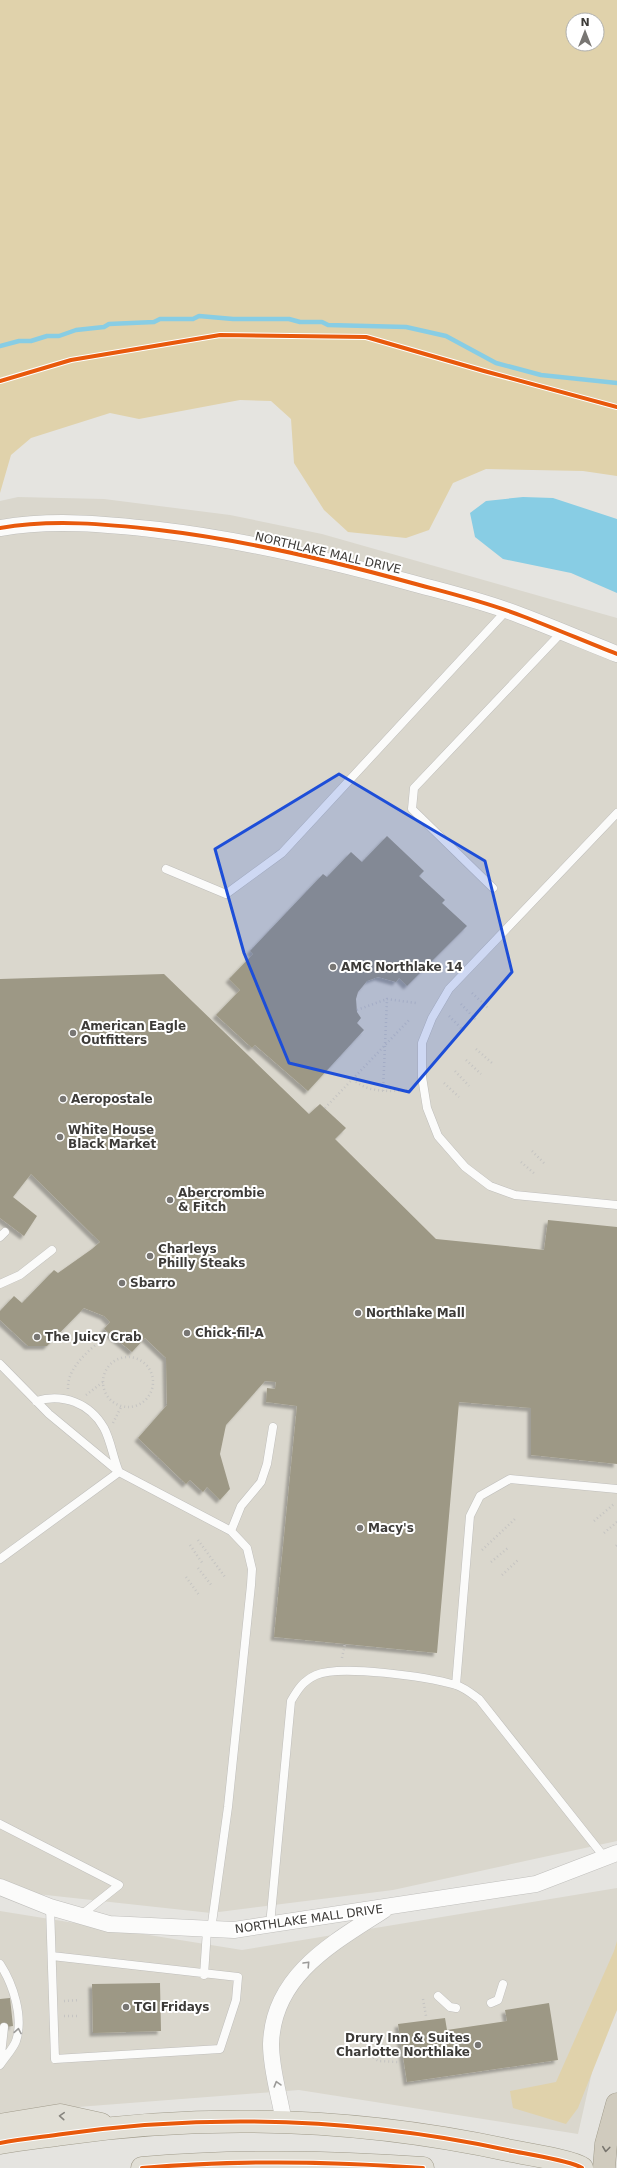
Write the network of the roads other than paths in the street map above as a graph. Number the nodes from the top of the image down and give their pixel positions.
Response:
1 (0, 528) edge
2 (506, 611) junction
3 (562, 632) junction
4 (617, 654) edge
5 (617, 813) edge
6 (166, 869) dead end
7 (493, 888) dead end
8 (617, 1205) edge
9 (52, 1250) dead end
10 (0, 1284) edge
11 (0, 1364) edge
12 (36, 1400) junction
13 (273, 1426) dead end
14 (119, 1472) junction
15 (617, 1488) edge
16 (231, 1531) junction
17 (0, 1559) edge
18 (456, 1685) junction
19 (0, 1824) edge
20 (611, 1855) edge
21 (0, 1887) edge
22 (50, 1907) junction
23 (389, 1907) junction
24 (79, 1916) junction
25 (270, 1925) junction
26 (209, 1930) junction
27 (52, 1956) junction
28 (0, 1964) edge
29 (204, 1975) junction
30 (504, 1984) dead end
31 (438, 1996) dead end
32 (491, 2003) dead end
33 (456, 2008) dead end
34 (4, 2027) dead end
35 (0, 2064) edge
36 (617, 2104) edge
37 (284, 2123) junction
38 (0, 2125) edge
39 (114, 2127) junction
40 (0, 2144) edge
41 (142, 2168) edge
42 (423, 2168) edge
43 (582, 2168) edge
44 (604, 2168) edge

1 - 2 street, NORTHLAKE MALL DRIVE
2 - 3 street, NORTHLAKE MALL DRIVE
2 - 6 lane
3 - 4 street, NORTHLAKE MALL DRIVE
3 - 7 lane
5 - 8 lane
9 - 10 lane
11 - 12 lane
12 - 14 lane
12 - 14 lane
13 - 16 lane
14 - 16 lane
14 - 17 lane
15 - 18 lane
16 - 26 lane
18 - 20 lane
18 - 25 lane
19 - 24 lane
20 - 23 street, NORTHLAKE MALL DRIVE
21 - 22 street, NORTHLAKE MALL DRIVE
22 - 24 street, NORTHLAKE MALL DRIVE
22 - 27 lane
23 - 25 street, NORTHLAKE MALL DRIVE
37 -> 23 street
24 - 26 street, NORTHLAKE MALL DRIVE
25 - 26 street, NORTHLAKE MALL DRIVE
26 - 29 lane
27 - 29 lane
27 - 29 lane
35 -> 28 lane
30 - 32 lane
31 - 33 lane
34 - 35 lane
36 -> 44 highway
37 - 39 main road
37 - 43 main road
39 -> 38 main road
39 - 40 main road
41 - 42 main road

